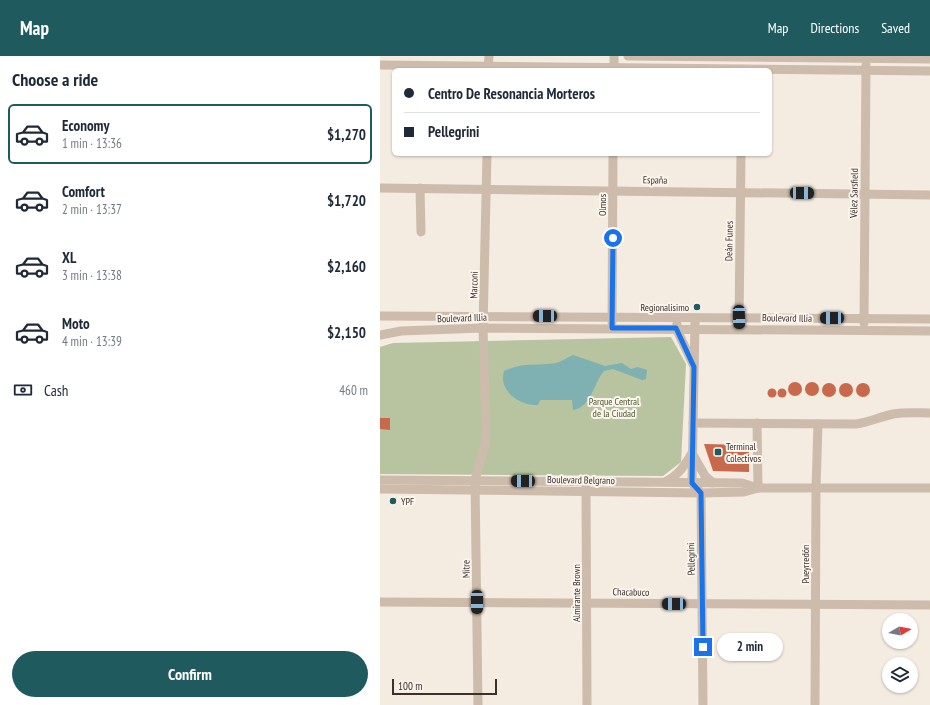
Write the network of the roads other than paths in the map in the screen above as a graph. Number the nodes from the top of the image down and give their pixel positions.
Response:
1 (489, 56) edge
2 (614, 56) edge
3 (628, 56) edge
4 (742, 57) edge
5 (867, 57) edge
6 (930, 59) edge
7 (380, 65) edge
8 (488, 68) edge
9 (614, 68) edge
10 (742, 68) edge
11 (772, 69) edge
12 (866, 70) junction
13 (930, 71) edge
14 (487, 156) edge
15 (613, 156) edge
16 (741, 156) edge
17 (380, 188) edge
18 (420, 188) junction
19 (486, 189) junction
20 (613, 191) junction
21 (740, 192) junction
22 (865, 194) junction
23 (930, 195) edge
24 (421, 232) dead end
25 (380, 316) edge
26 (484, 317) junction
27 (612, 317) junction
28 (677, 317) junction
29 (739, 317) junction
30 (695, 318) junction
31 (864, 318) junction
32 (930, 318) edge
33 (483, 328) junction
34 (612, 328) junction
35 (676, 328) junction
36 (695, 328) junction
37 (739, 328) junction
38 (864, 330) junction
39 (930, 331) edge
40 (380, 335) edge
41 (694, 367) junction
42 (930, 413) edge
43 (693, 419) junction
44 (757, 423) junction
45 (818, 424) junction
46 (692, 453) junction
47 (380, 480) edge
48 (476, 480) junction
49 (664, 483) junction
50 (692, 483) junction
51 (713, 483) junction
52 (586, 486) junction
53 (758, 488) junction
54 (816, 488) junction
55 (930, 488) edge
56 (380, 489) edge
57 (475, 490) junction
58 (701, 493) junction
59 (380, 602) edge
60 (477, 602) junction
61 (587, 603) junction
62 (703, 604) junction
63 (816, 605) junction
64 (930, 606) edge
65 (478, 705) edge
66 (587, 705) edge
67 (702, 705) edge
68 (815, 705) edge

1 - 8 street
2 - 9 street
3 - 4 street
4 - 5 street
4 - 10 street
5 - 6 street
5 - 12 street, Vélez Sarsfield
7 - 8 street
11 - 12 street
12 - 13 street
12 - 22 street, Vélez Sarsfield
14 - 19 street, Marconi
15 - 20 street, Olmos
16 - 21 street, Deán Funes
17 - 18 street, España
18 - 19 street, España
18 - 24 street
19 - 20 street, España
19 - 26 street, Marconi
20 - 21 street, España
20 - 27 street, Olmos
21 - 22 street, España
21 - 29 street, Deán Funes
22 - 23 street, España
22 - 31 street, Vélez Sarsfield
25 - 26 street, Boulevard Illia
26 - 27 street, Boulevard Illia
26 - 33 street, Marconi
27 - 28 street, Boulevard Illia
27 - 34 street, Olmos
28 - 30 street, Boulevard Illia
28 - 35 street
29 - 30 street, Boulevard Illia
29 - 31 street, Boulevard Illia
29 - 37 street, Deán Funes
30 - 36 street
31 - 32 street, Boulevard Illia
31 - 38 street, Vélez Sarsfield
33 - 34 street, Boulevard Illia
33 - 40 street, Boulevard Illia
33 - 48 street, Marconi
34 - 35 street, Boulevard Illia
35 - 36 street, Boulevard Illia
35 - 41 street
36 - 37 street, Boulevard Illia
36 - 41 street
37 - 38 street, Boulevard Illia
38 - 39 street, Boulevard Illia
41 - 43 street
42 - 45 street
43 - 44 street
43 - 46 street
44 - 45 street
44 - 53 street
45 - 54 street, Pueyrredón
46 - 49 street
46 - 50 street
46 - 51 street
47 - 48 street, Boulevard Belgrano
48 - 52 street, Boulevard Belgrano
48 - 57 street, Mitre
49 - 50 street, Boulevard Belgrano
49 - 52 street, Boulevard Belgrano
50 - 51 street, Boulevard Belgrano
50 - 58 street
51 - 53 street, Boulevard Belgrano
52 - 57 street, Boulevard Belgrano
52 - 58 street, Boulevard Belgrano
52 - 61 street, Almirante Brown
53 - 54 street, Boulevard Belgrano
53 - 58 street, Boulevard Belgrano
54 - 55 street, Boulevard Belgrano
54 - 63 street, Pueyrredón
56 - 57 street, Boulevard Belgrano
57 - 60 street, Mitre
58 - 62 street, Pellegrini
59 - 60 street, Chacabuco
60 - 61 street, Chacabuco
60 - 65 street, Mitre
61 - 62 street, Chacabuco
61 - 66 street, Almirante Brown
62 - 63 street, Chacabuco
62 - 67 street, Pellegrini
63 - 64 street, Chacabuco
63 - 68 street, Pueyrredón

